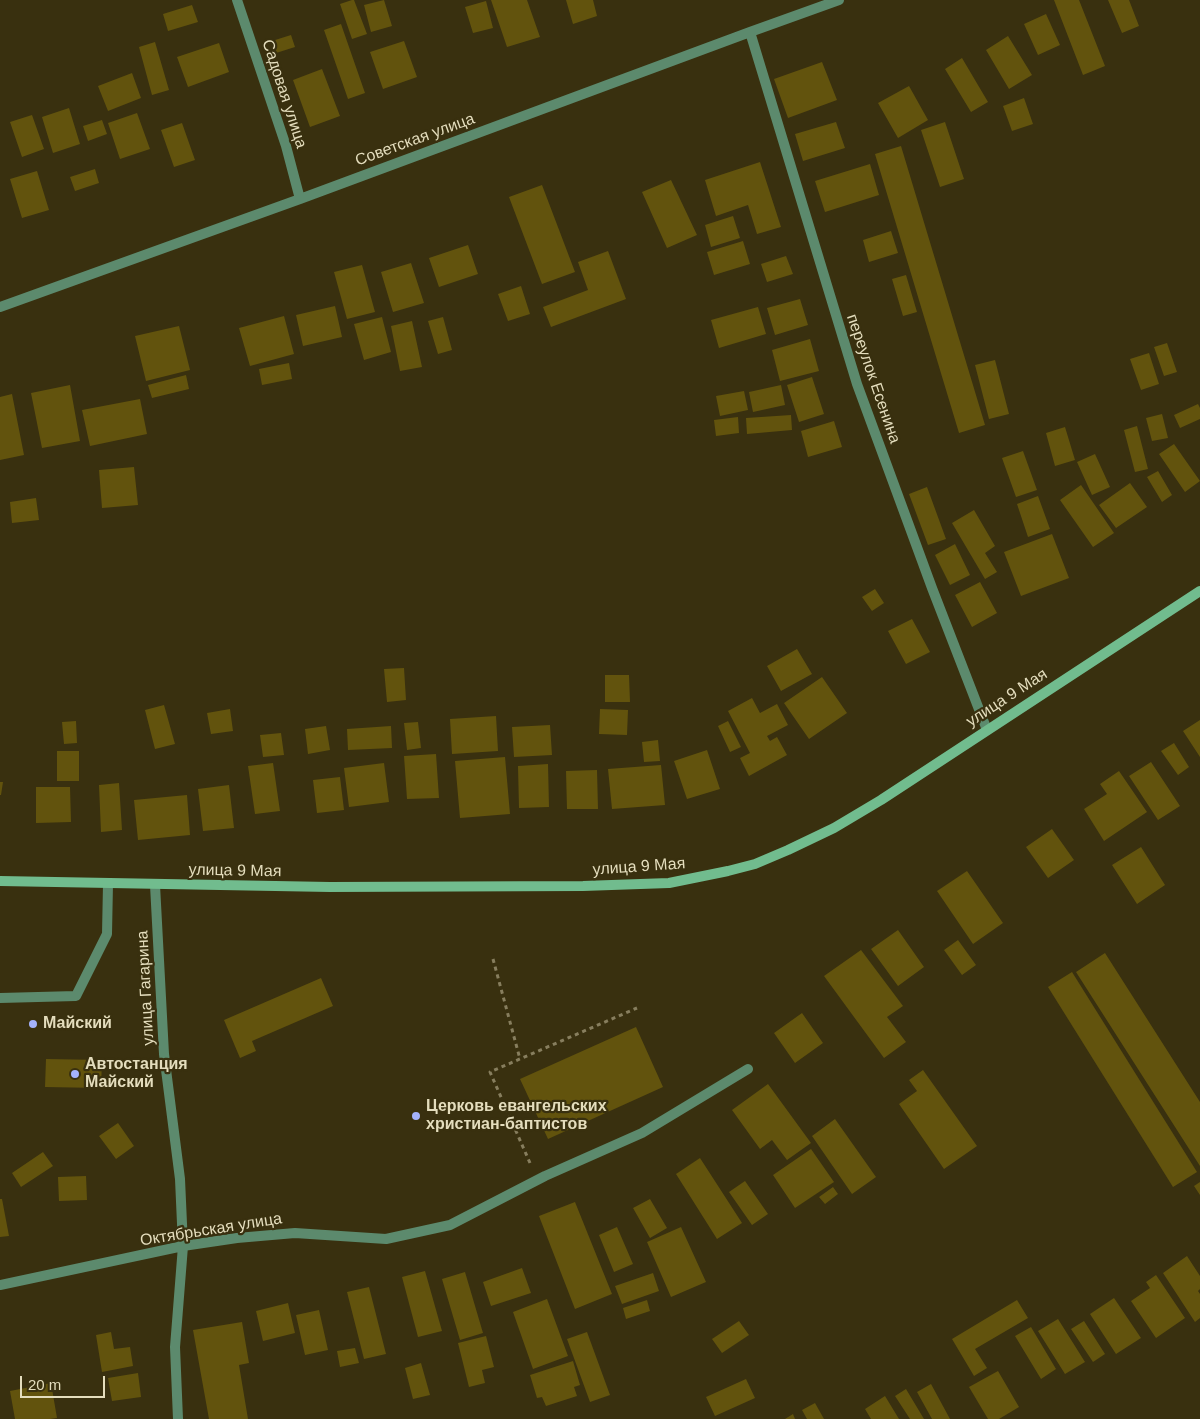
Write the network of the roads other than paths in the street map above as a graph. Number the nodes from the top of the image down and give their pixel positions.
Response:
1 (237, 0) edge
2 (839, 0) edge
3 (750, 32) junction
4 (300, 199) junction
5 (0, 307) edge
6 (1200, 591) edge
7 (986, 730) junction
8 (0, 881) edge
9 (108, 884) junction
10 (156, 885) junction
11 (0, 998) edge
12 (748, 1069) dead end
13 (183, 1246) junction
14 (0, 1284) edge
15 (178, 1419) edge

1 - 4 street, Садовая улица
2 - 3 street, Советская улица
3 - 4 street, Советская улица
3 - 7 street, переулок Есенина
4 - 5 street, Советская улица
6 - 7 street, улица 9 Мая
7 - 10 street, улица 9 Мая
8 - 9 street, улица 9 Мая
9 - 10 street, улица 9 Мая
9 - 11 street
10 - 13 street, улица Гагарина
12 - 13 street, Октябрьская улица
13 - 14 street, Октябрьская улица
13 - 15 street, улица Гагарина

